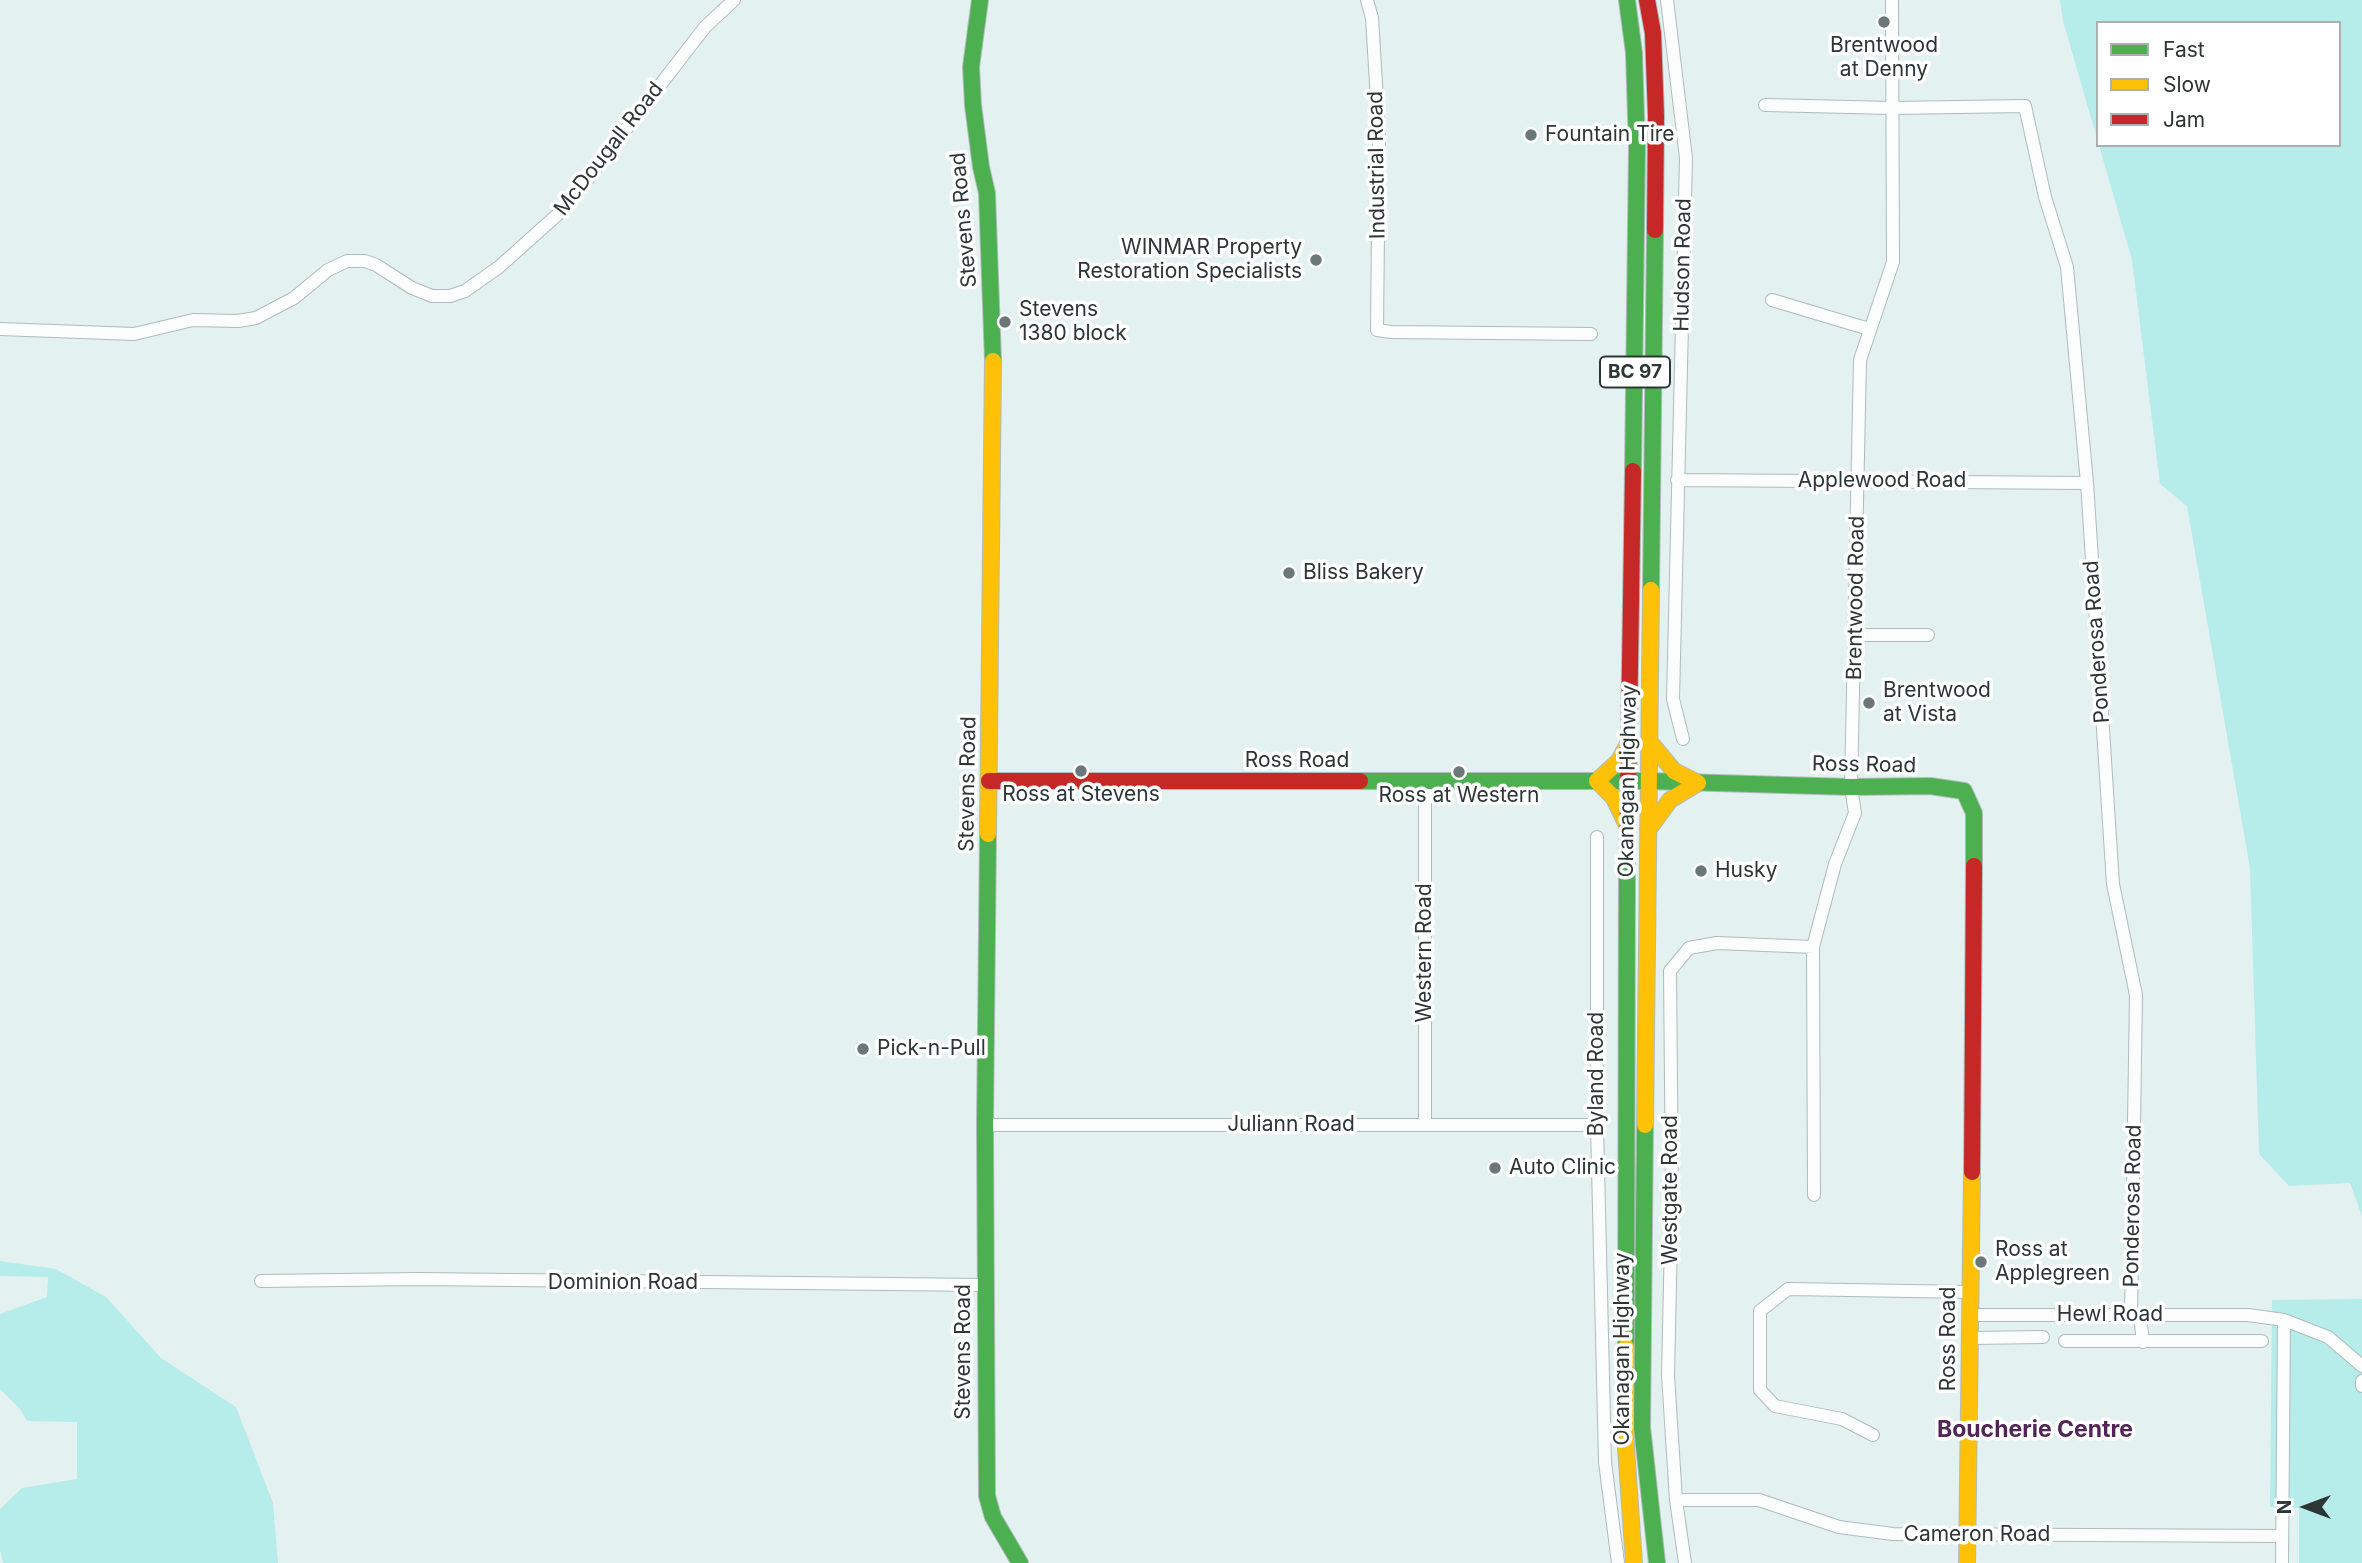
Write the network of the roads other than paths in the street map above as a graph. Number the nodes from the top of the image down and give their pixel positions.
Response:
1 (734, 0) edge
2 (980, 0) edge
3 (1367, 0) edge
4 (1627, 0) edge
5 (1647, 0) edge
6 (1667, 0) edge
7 (1892, 0) edge
8 (1765, 105) dead end
9 (1892, 108) junction
10 (1772, 300) dead end
11 (0, 329) edge
12 (1868, 329) junction
13 (1591, 334) dead end
14 (1677, 480) junction
15 (1859, 480) junction
16 (2087, 483) junction
17 (1856, 635) junction
18 (1928, 635) dead end
19 (1683, 739) dead end
20 (1649, 741) junction
21 (1628, 744) junction
22 (989, 781) junction
23 (1597, 781) junction
24 (1627, 781) junction
25 (1425, 782) junction
26 (1649, 782) junction
27 (1698, 783) junction
28 (1852, 787) junction
29 (1627, 827) junction
30 (1648, 830) junction
31 (1597, 837) dead end
32 (1813, 947) junction
33 (985, 1125) junction
34 (1424, 1125) junction
35 (1597, 1125) junction
36 (1814, 1195) dead end
37 (261, 1281) dead end
38 (985, 1285) junction
39 (1970, 1292) junction
40 (1971, 1315) junction
41 (2136, 1315) junction
42 (2284, 1320) junction
43 (1971, 1338) junction
44 (2043, 1338) dead end
45 (2065, 1341) dead end
46 (2262, 1341) dead end
47 (2143, 1342) junction
48 (2362, 1366) edge
49 (1873, 1435) dead end
50 (1676, 1500) junction
51 (1968, 1535) junction
52 (2282, 1536) junction
53 (1020, 1563) edge
54 (1618, 1563) edge
55 (1634, 1563) edge
56 (1657, 1563) edge
57 (1685, 1563) edge
58 (1967, 1563) edge
59 (2282, 1563) edge

1 - 11 street, McDougall Road
2 - 22 main road, Stevens Road
3 - 13 street, Industrial Road
4 - 21 main road, Okanagan Highway / BC 97
5 - 20 main road, Okanagan Highway / BC 97
6 - 14 street, Hudson Road
7 - 9 street, Brentwood Road
8 - 9 street
9 - 12 street, Brentwood Road
9 - 16 street, Ponderosa Road
10 - 12 street
12 - 15 street, Brentwood Road
14 - 15 street, Applewood Road
14 - 19 street, Hudson Road
15 - 16 street, Applewood Road
15 - 17 street, Brentwood Road
16 - 41 street, Ponderosa Road
17 - 18 street
17 - 28 street, Brentwood Road
20 - 26 main road, Okanagan Highway / BC 97
20 - 27 main road
21 - 23 main road
21 - 24 main road, Okanagan Highway / BC 97
22 - 25 main road, Ross Road
22 - 33 main road, Stevens Road
23 - 24 main road, Ross Road
23 - 25 main road, Ross Road
23 - 29 main road
24 - 26 main road, Ross Road
24 - 29 main road, Okanagan Highway / BC 97
25 - 34 street, Western Road
26 - 27 main road, Ross Road
26 - 30 main road, Okanagan Highway / BC 97
27 - 28 main road, Ross Road
27 - 30 main road
28 - 32 street, Brentwood Road
28 - 39 main road, Ross Road
29 - 55 main road, Okanagan Highway / BC 97
30 - 56 main road, Okanagan Highway / BC 97
31 - 35 street, Byland Road
32 - 36 street, Brentwood Road
32 - 50 street, Westgate Road
33 - 34 street, Juliann Road
33 - 38 main road, Stevens Road
34 - 35 street, Juliann Road
35 - 54 street, Byland Road
37 - 38 street, Dominion Road
38 - 53 main road, Stevens Road
39 - 40 main road, Ross Road
39 - 49 street
40 - 41 street, Hewl Road
40 - 43 main road, Ross Road
41 - 42 street, Hewl Road
41 - 47 street, Ponderosa Road
42 - 48 street, Hewl Road
42 - 52 street
43 - 44 street, Hewl Road
43 - 51 main road, Ross Road
45 - 47 street, Hewl Road
46 - 47 street, Hewl Road
50 - 51 street, Cameron Road
50 - 57 street, Westgate Road
51 - 52 street, Cameron Road
51 - 58 main road, Ross Road
52 - 59 street

